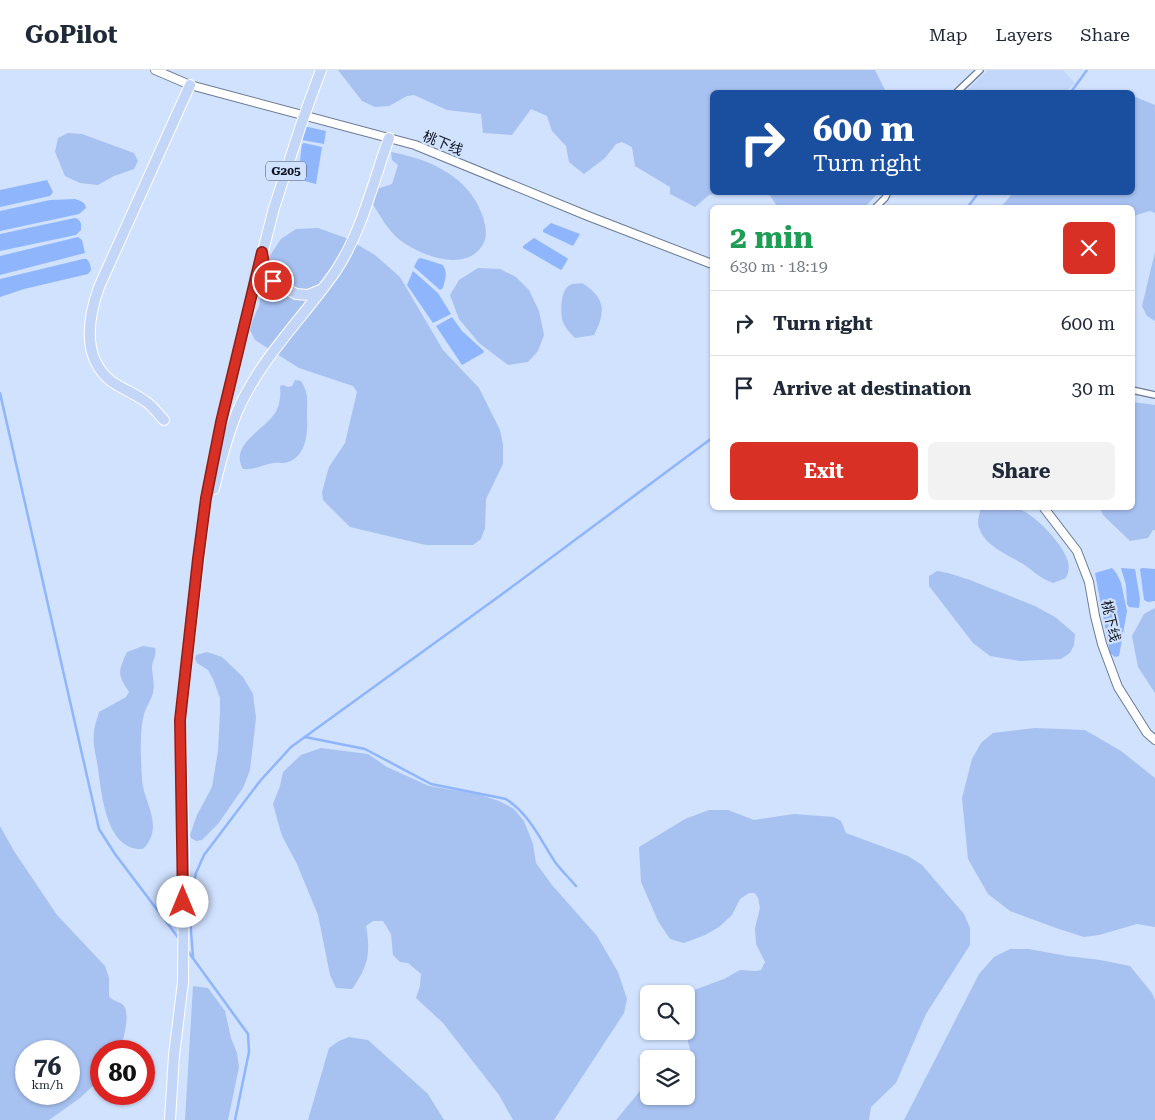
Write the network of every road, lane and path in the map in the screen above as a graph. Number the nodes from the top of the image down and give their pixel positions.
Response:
1 (155, 70) edge
2 (321, 70) edge
3 (980, 70) edge
4 (190, 85) junction
5 (960, 90) edge
6 (389, 138) junction
7 (886, 195) edge
8 (879, 205) edge
9 (262, 252) junction
10 (710, 263) edge
11 (321, 290) junction
12 (1135, 391) edge
13 (1155, 395) edge
14 (164, 420) dead end
15 (1046, 510) edge
16 (198, 559) junction
17 (1155, 740) edge
18 (170, 1120) edge

1 - 4 main road, 桃下线
2 - 9 highway, G205, bridge
3 - 5 street
4 - 6 main road, 桃下线
4 - 14 highway
6 - 10 main road, 桃下线
6 - 11 highway
7 - 8 street
9 - 11 highway
9 - 16 highway, G205
11 - 16 highway
12 - 13 street
15 - 17 main road, 桃下线
16 - 18 highway, G205

